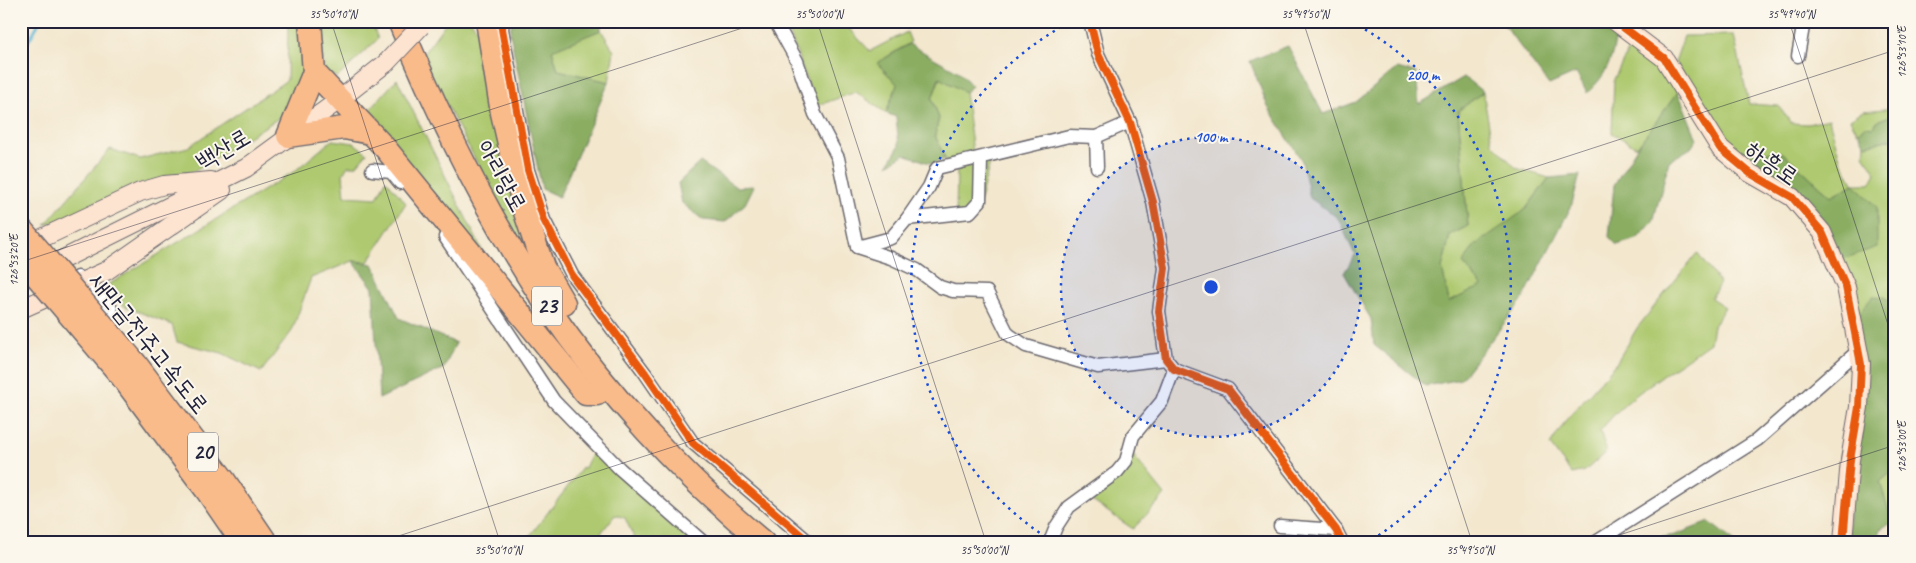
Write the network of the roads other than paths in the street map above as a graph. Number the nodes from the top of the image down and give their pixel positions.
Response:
1 (310, 21) edge
2 (385, 21) edge
3 (487, 21) edge
4 (503, 21) edge
5 (775, 21) edge
6 (1090, 21) edge
7 (1616, 21) edge
8 (1804, 21) edge
9 (415, 23) edge
10 (1798, 56) dead end
11 (314, 72) junction
12 (339, 100) junction
13 (1130, 122) junction
14 (371, 133) junction
15 (288, 136) junction
16 (1096, 137) junction
17 (981, 158) junction
18 (1097, 167) dead end
19 (246, 168) junction
20 (372, 170) dead end
21 (221, 180) junction
22 (907, 218) junction
23 (24, 247) edge
24 (857, 247) junction
25 (80, 279) junction
26 (21, 280) edge
27 (21, 309) edge
28 (114, 322) dead end
29 (1858, 351) junction
30 (584, 355) junction
31 (1170, 364) junction
32 (129, 371) junction
33 (597, 394) junction
34 (1280, 526) dead end
35 (1336, 530) junction
36 (242, 542) edge
37 (266, 542) edge
38 (703, 542) edge
39 (743, 542) edge
40 (763, 542) edge
41 (809, 542) edge
42 (1050, 542) edge
43 (1342, 542) edge
44 (1596, 542) edge
45 (1843, 542) edge

1 - 11 highway
2 - 33 highway, 아리랑로 / 23
3 - 30 highway
4 - 41 street
5 - 24 street
6 - 13 street
7 - 29 main road, 하흥로
8 - 10 street
9 - 12 main road, 백산로, bridge
9 - 30 highway, 아리랑로 / 23
11 - 12 highway
11 - 15 highway
12 - 14 highway
12 - 15 main road, 백산로
13 - 16 street
13 - 31 street
14 - 15 highway
14 - 33 highway
15 - 19 main road, 백산로
16 - 17 street
16 - 18 street
17 - 22 street
17 - 22 street
19 - 21 main road, 백산로
19 - 25 main road
20 - 38 street
21 - 23 main road
21 - 26 main road, 백산로
22 - 24 street
23 - 32 highway, 새만금전주고속도로 / 20, bridge
24 - 31 street
25 - 27 main road
25 - 28 street
29 - 44 street
29 - 45 main road, 하흥로
30 - 40 highway, 아리랑로 / 23
31 - 35 street
31 - 42 street
32 - 36 highway, 새만금전주고속도로 / 20
32 - 37 highway, 새만금전주고속도로 / 20
33 - 39 highway, 아리랑로 / 23
34 - 35 street
35 - 43 street

